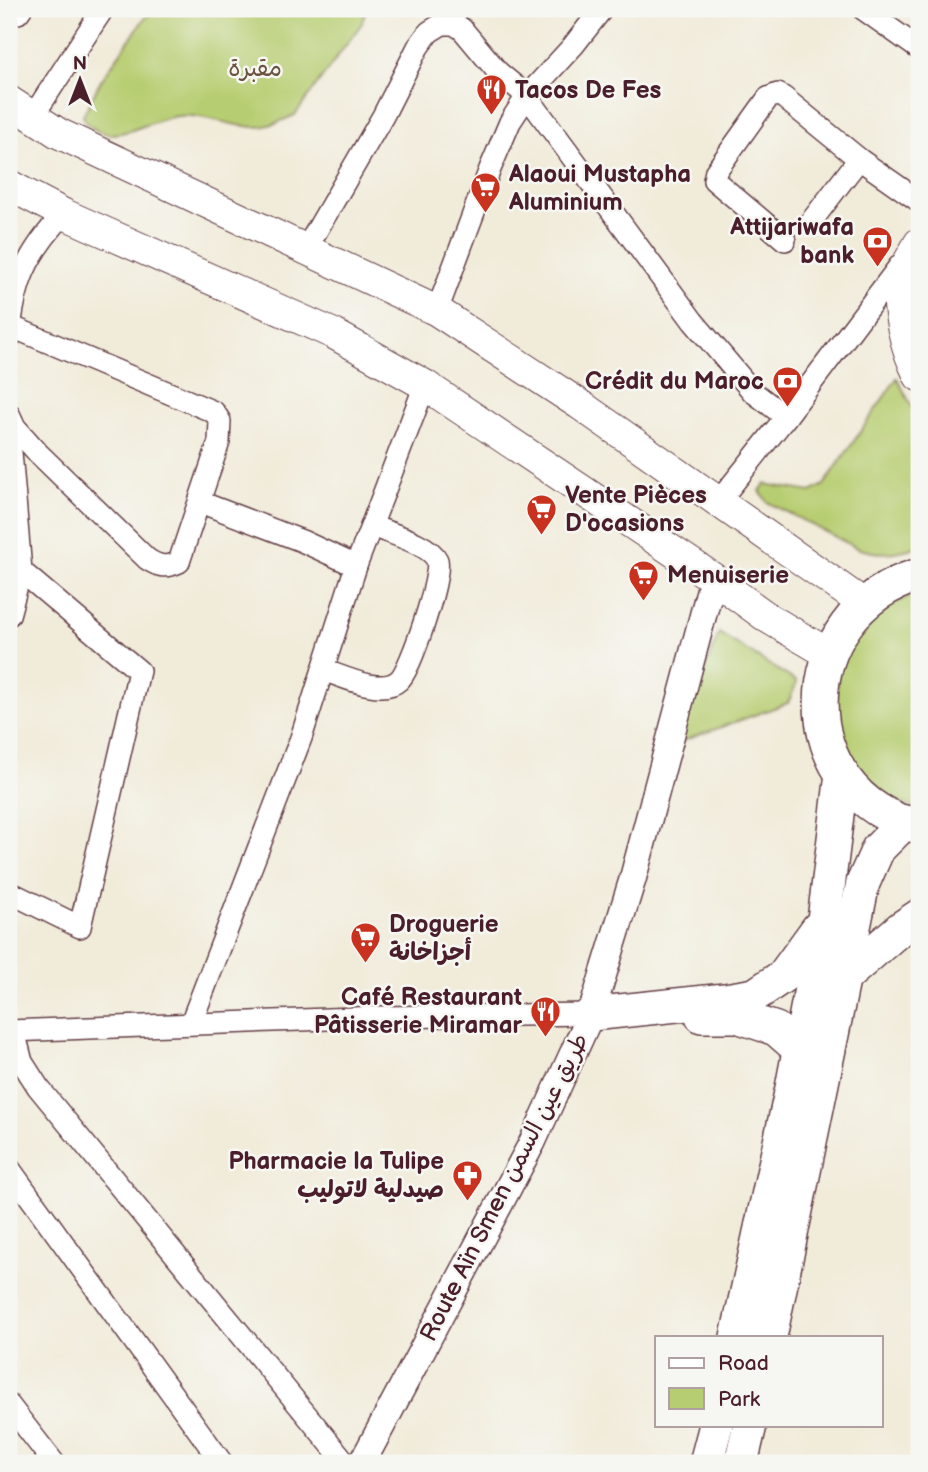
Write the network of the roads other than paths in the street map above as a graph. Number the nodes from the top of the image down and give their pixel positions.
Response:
1 (103, 9) edge
2 (602, 9) edge
3 (863, 9) edge
4 (919, 49) edge
5 (527, 96) junction
6 (21, 109) edge
7 (859, 159) junction
8 (9, 185) edge
9 (919, 201) edge
10 (64, 214) junction
11 (810, 223) dead end
12 (785, 240) dead end
13 (919, 241) edge
14 (306, 249) junction
15 (437, 311) junction
16 (9, 332) edge
17 (919, 376) edge
18 (425, 385) junction
19 (9, 414) edge
20 (786, 417) junction
21 (9, 428) edge
22 (719, 501) junction
23 (200, 502) junction
24 (372, 526) junction
25 (356, 566) junction
26 (21, 570) junction
27 (915, 576) edge
28 (713, 578) junction
29 (864, 604) junction
30 (9, 615) edge
31 (829, 654) junction
32 (323, 670) junction
33 (842, 774) junction
34 (912, 825) edge
35 (9, 892) edge
36 (919, 916) edge
37 (824, 920) junction
38 (841, 980) junction
39 (591, 1014) junction
40 (191, 1023) junction
41 (11, 1031) edge
42 (799, 1049) junction
43 (9, 1168) edge
44 (737, 1336) edge
45 (770, 1336) edge
46 (9, 1405) edge
47 (716, 1426) edge
48 (750, 1426) edge
49 (54, 1463) edge
50 (222, 1463) edge
51 (346, 1463) edge
52 (362, 1463) edge
53 (706, 1463) edge
54 (741, 1463) edge

1 - 6 street
2 - 5 street
3 - 4 street
5 - 14 street
5 - 15 street
5 - 20 street
6 - 14 main road
7 - 9 street
7 - 11 street
7 - 12 street
8 - 10 main road
10 - 16 street
10 - 18 main road
13 - 17 main road
13 - 20 street
14 - 15 main road
15 - 22 main road
16 - 23 street
18 - 24 street
18 - 28 main road
19 - 23 street
20 - 22 street
21 - 26 street
22 - 29 main road
23 - 25 street
24 - 25 street
24 - 32 street
25 - 32 street
26 - 30 street
26 - 35 street
27 - 29 highway
28 - 31 main road
28 - 39 street, Route Aïn Smen طريق عين السمن
29 - 31 highway
31 - 33 highway
32 - 40 street
33 - 34 highway
33 - 37 highway
34 - 38 highway
36 - 38 highway
37 - 39 highway
37 - 42 highway
38 - 45 highway
39 - 40 street
39 - 42 highway
39 - 52 street, Route Aïn Smen طريق عين السمن
40 - 41 street
41 - 51 street
42 - 44 highway
43 - 50 street
46 - 49 street
47 - 53 highway
48 - 54 highway

